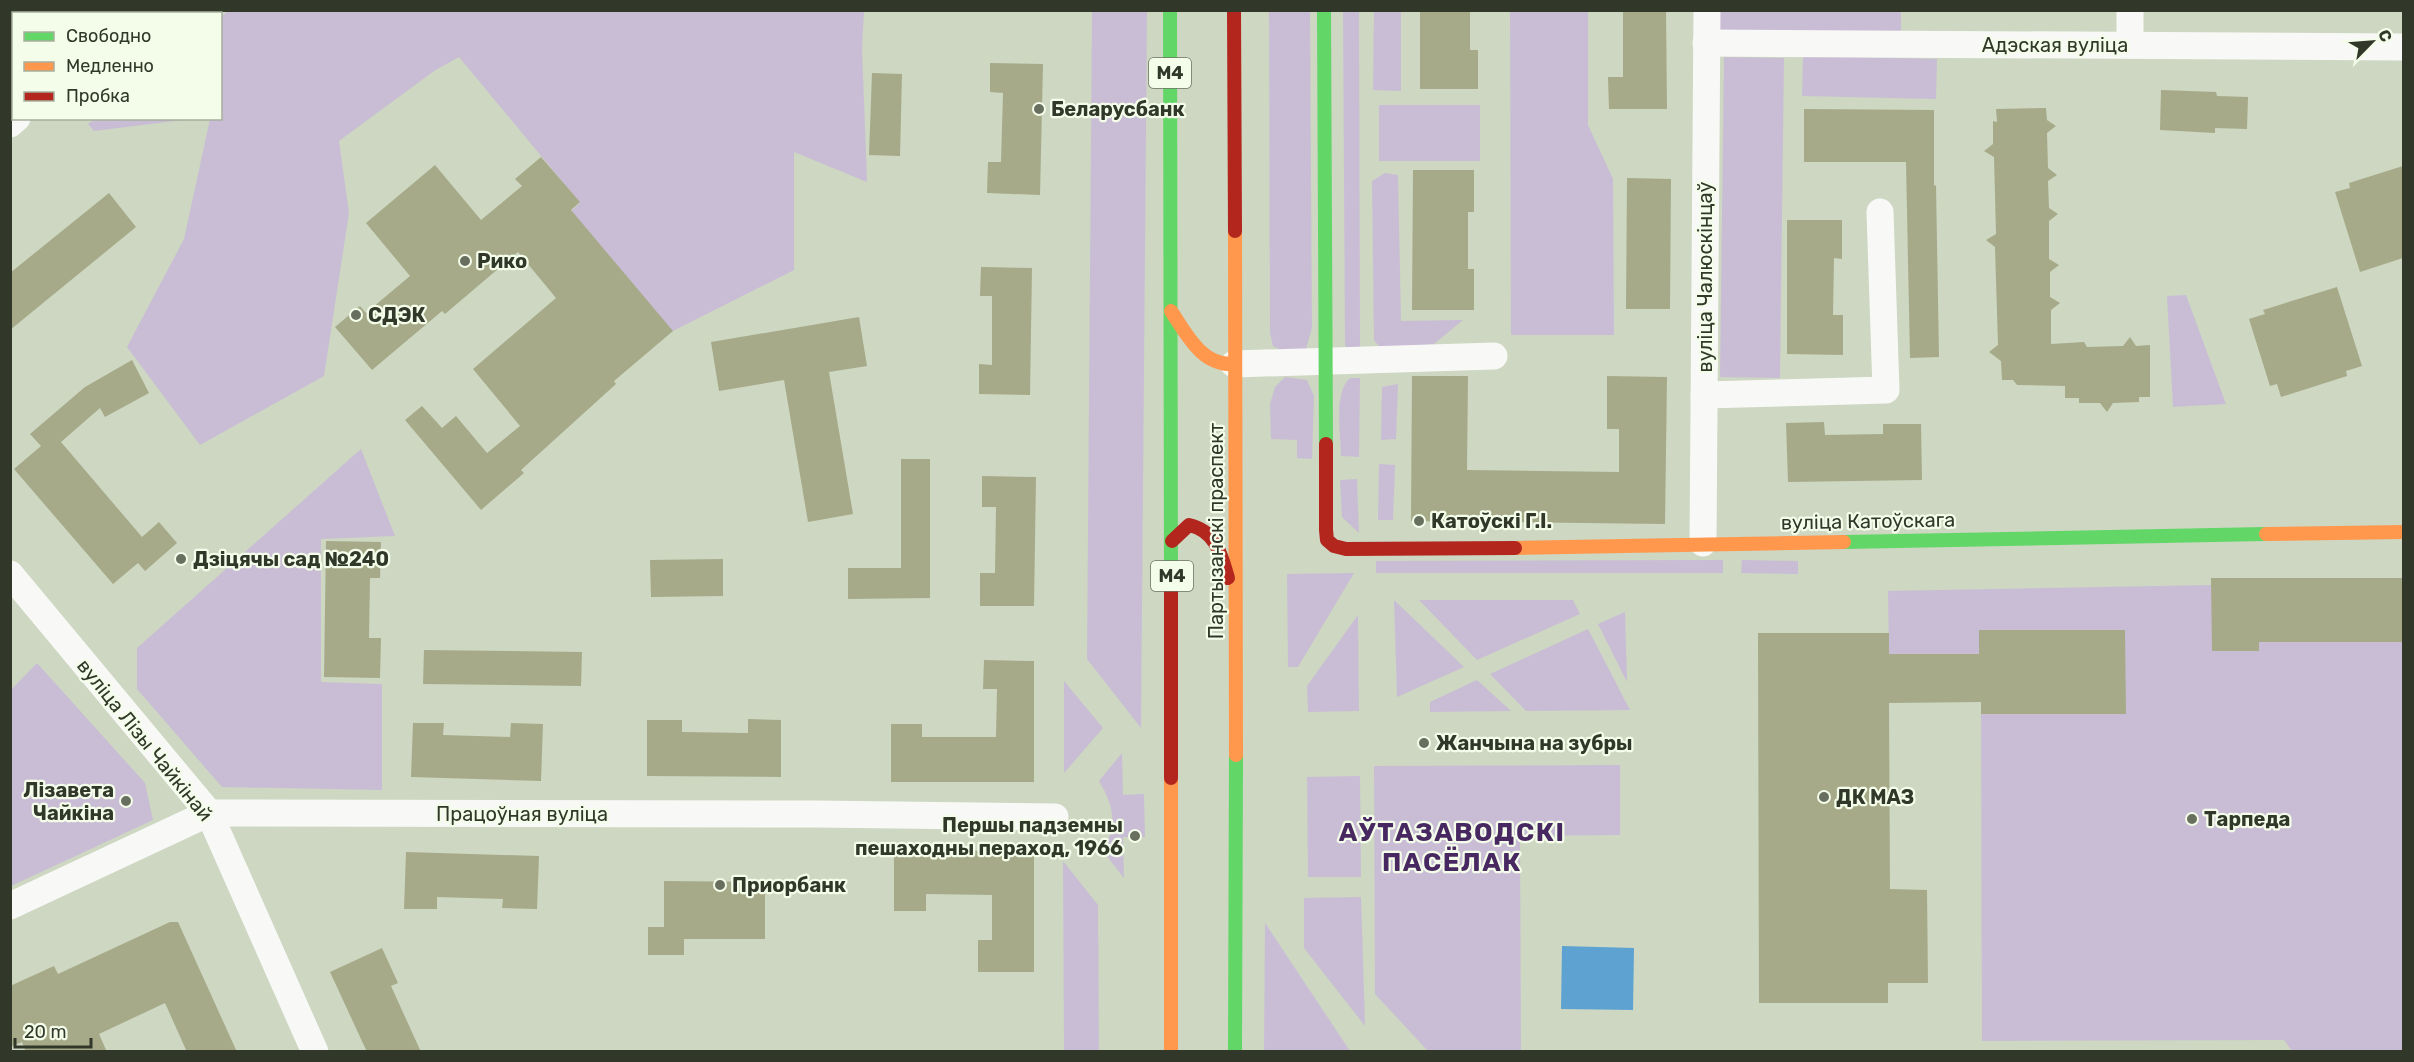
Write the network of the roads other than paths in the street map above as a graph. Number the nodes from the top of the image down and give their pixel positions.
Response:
1 (1170, 10) edge
2 (1234, 10) edge
3 (1324, 10) edge
4 (1707, 10) edge
5 (2130, 10) edge
6 (1706, 43) junction
7 (2130, 45) junction
8 (2403, 47) edge
9 (1881, 212) dead end
10 (1171, 311) junction
11 (1494, 356) dead end
12 (1326, 362) junction
13 (1234, 364) junction
14 (1704, 395) junction
15 (2403, 532) edge
16 (1172, 541) junction
17 (1703, 543) junction
18 (10, 574) edge
19 (1236, 606) junction
20 (209, 813) junction
21 (1055, 817) dead end
22 (10, 906) edge
23 (1171, 1006) junction
24 (1186, 1044) dead end
25 (315, 1052) edge
26 (1171, 1052) edge
27 (1234, 1052) edge

1 - 10 main road, М4
2 - 13 main road, Партызанскі праспект
3 - 12 main road
4 - 6 street, вуліца Чалюскінцаў
5 - 7 street
6 - 7 street, Адэская вуліца
6 - 14 street, вуліца Чалюскінцаў
7 - 8 street, Адэская вуліца
9 - 14 street
10 - 13 main road
10 - 16 main road, М4
11 - 12 street
12 - 13 street
12 - 17 main road, вуліца Катоўскага
13 - 19 main road, Партызанскі праспект
14 - 17 street, вуліца Чалюскінцаў
15 - 17 main road, вуліца Катоўскага
16 - 19 main road
16 - 23 main road, М4
18 - 20 street, вуліца Лізы Чайкінай
19 - 27 main road, Партызанскі праспект
20 - 21 street, Працоўная вуліца
20 - 22 street, Працоўная вуліца
20 - 25 street, вуліца Лізы Чайкінай
23 - 24 main road
23 - 26 main road, М4

